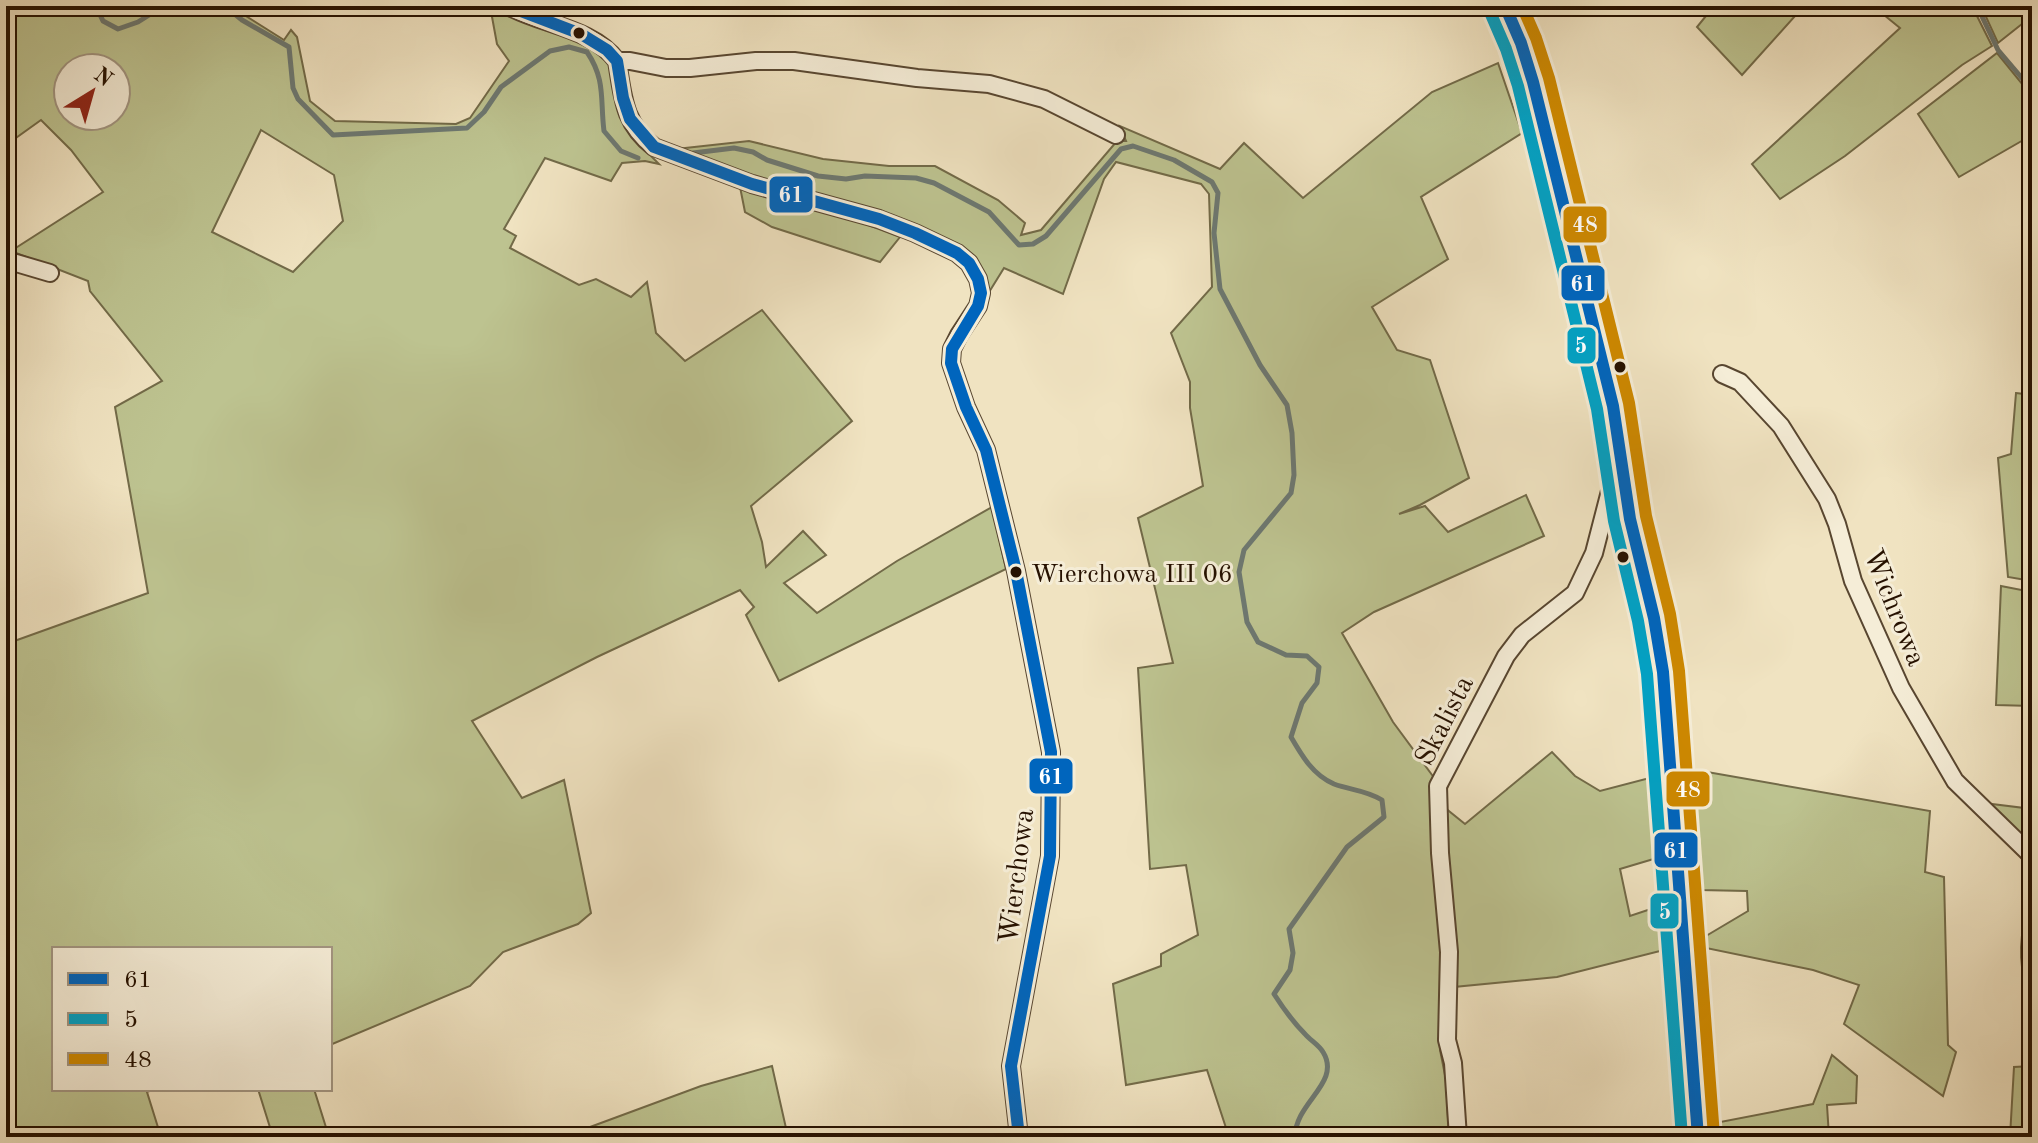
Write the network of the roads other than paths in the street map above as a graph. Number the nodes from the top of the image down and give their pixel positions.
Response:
1 (508, 6) edge
2 (1505, 6) edge
3 (617, 61) junction
4 (1116, 135) dead end
5 (6, 260) edge
6 (50, 273) dead end
7 (1722, 374) dead end
8 (1621, 464) junction
9 (2032, 856) edge
10 (1019, 1137) edge
11 (1458, 1137) edge
12 (1698, 1137) edge

1 - 3 street
2 - 8 street
3 - 4 street
3 - 10 street, Wierchowa
5 - 6 street
7 - 9 street, Wichrowa
8 - 11 street, Skalista
8 - 12 street

